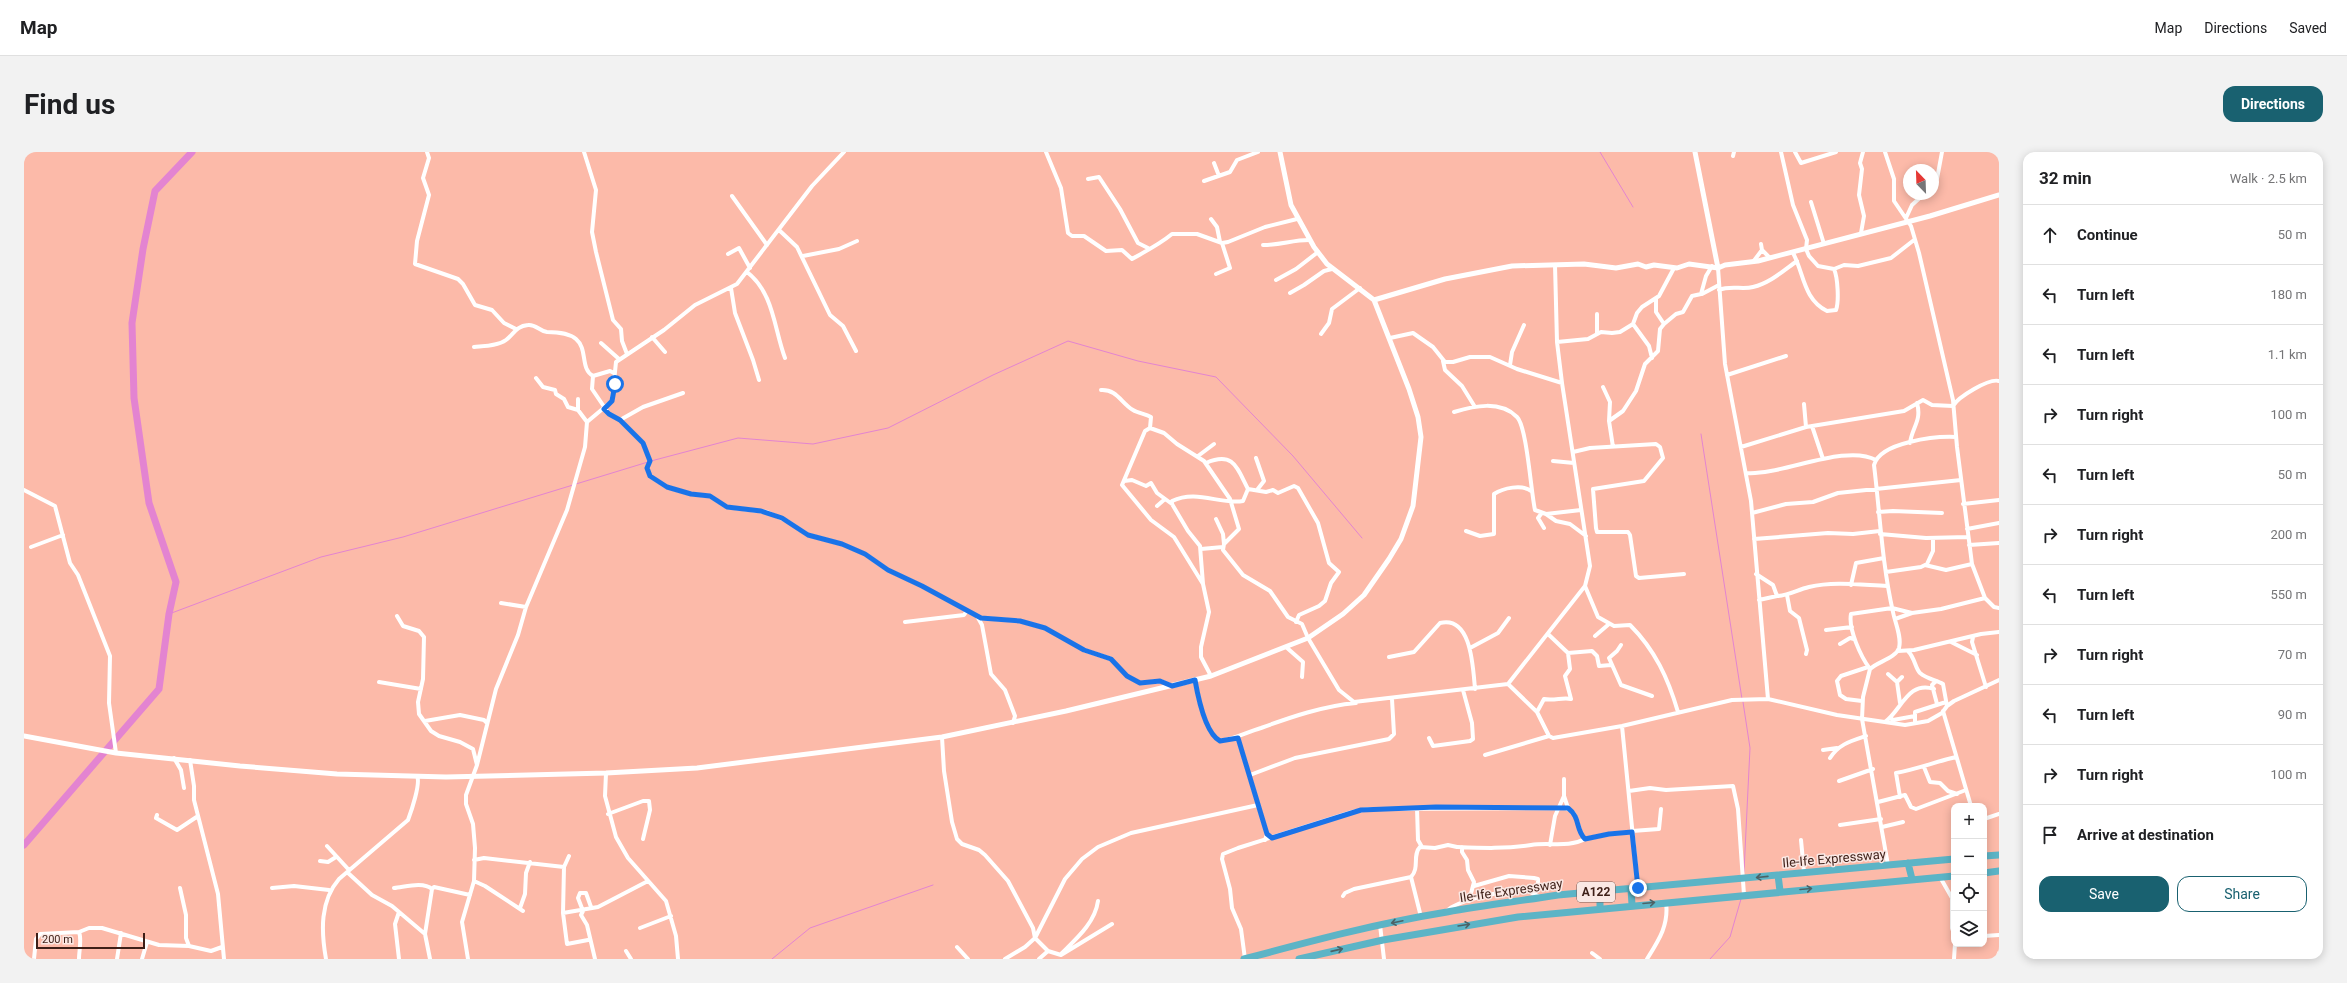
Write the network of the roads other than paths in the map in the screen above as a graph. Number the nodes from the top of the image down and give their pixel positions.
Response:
1 (427, 152) edge
2 (584, 152) edge
3 (844, 152) edge
4 (1046, 152) edge
5 (1258, 152) edge
6 (1280, 152) edge
7 (1695, 152) edge
8 (1781, 152) edge
9 (1795, 152) edge
10 (1836, 152) edge
11 (1863, 152) edge
12 (1885, 152) edge
13 (1942, 152) edge
14 (1214, 163) dead end
15 (1939, 168) edge
16 (1219, 176) junction
17 (1088, 179) dead end
18 (1204, 181) dead end
19 (1999, 195) edge
20 (732, 196) dead end
21 (1917, 200) edge
22 (1811, 202) dead end
23 (1211, 218) dead end
24 (1297, 219) junction
25 (1907, 220) junction
26 (779, 230) junction
27 (1861, 233) junction
28 (1309, 240) junction
29 (1914, 240) junction
30 (857, 241) dead end
31 (1221, 242) junction
32 (1761, 244) dead end
33 (1824, 244) junction
34 (767, 245) junction
35 (1263, 245) dead end
36 (1148, 248) junction
37 (1806, 249) junction
38 (1762, 250) junction
39 (1318, 252) junction
40 (1793, 253) junction
41 (728, 254) dead end
42 (803, 256) junction
43 (1770, 258) junction
44 (1797, 261) junction
45 (1753, 262) junction
46 (1555, 265) junction
47 (1712, 266) junction
48 (750, 268) junction
49 (1674, 268) junction
50 (1718, 268) junction
51 (1332, 269) junction
52 (1834, 269) junction
53 (747, 272) junction
54 (1216, 274) dead end
55 (1276, 280) dead end
56 (1719, 285) junction
57 (731, 288) junction
58 (1360, 288) junction
59 (1720, 290) junction
60 (1290, 292) dead end
61 (1701, 294) junction
62 (1656, 299) junction
63 (1374, 300) junction
64 (1597, 314) dead end
65 (1633, 324) junction
66 (1664, 324) junction
67 (1524, 325) dead end
68 (516, 329) junction
69 (1597, 333) junction
70 (1321, 334) dead end
71 (652, 337) junction
72 (1390, 338) junction
73 (1557, 342) junction
74 (601, 343) dead end
75 (474, 348) dead end
76 (856, 350) dead end
77 (666, 352) dead end
78 (627, 354) junction
79 (1786, 356) dead end
80 (785, 358) dead end
81 (1652, 358) junction
82 (619, 359) junction
83 (1443, 361) junction
84 (1510, 365) junction
85 (614, 373) junction
86 (1727, 375) junction
87 (594, 376) junction
88 (536, 378) dead end
89 (759, 380) dead end
90 (1999, 381) edge
91 (1562, 383) junction
92 (1603, 387) dead end
93 (1101, 390) dead end
94 (683, 393) dead end
95 (578, 399) dead end
96 (1917, 403) junction
97 (1804, 404) dead end
98 (1953, 406) junction
99 (1475, 407) junction
100 (604, 409) junction
101 (578, 410) junction
102 (1454, 412) dead end
103 (620, 420) junction
104 (1609, 421) junction
105 (587, 422) junction
106 (1812, 426) junction
107 (1806, 427) junction
108 (1150, 428) junction
109 (1956, 436) junction
110 (1910, 442) junction
111 (1214, 444) dead end
112 (1613, 447) junction
113 (1741, 447) junction
114 (1573, 452) junction
115 (1198, 456) junction
116 (1256, 458) dead end
117 (1823, 459) junction
118 (1876, 460) junction
119 (1553, 461) dead end
120 (1206, 463) junction
121 (1574, 463) junction
122 (1746, 473) junction
123 (1962, 480) junction
124 (1124, 481) junction
125 (1248, 489) junction
126 (24, 490) edge
127 (1257, 490) junction
128 (1877, 490) junction
129 (1531, 491) junction
130 (1165, 499) junction
131 (1999, 500) edge
132 (1231, 503) junction
133 (1172, 504) junction
134 (1963, 504) junction
135 (1157, 506) dead end
136 (1581, 510) junction
137 (1878, 512) junction
138 (1752, 513) junction
139 (1942, 513) dead end
140 (1544, 514) junction
141 (1216, 519) dead end
142 (1999, 524) edge
143 (1544, 528) dead end
144 (1967, 529) junction
145 (1466, 531) dead end
146 (1880, 533) junction
147 (63, 535) junction
148 (1586, 536) junction
149 (1968, 537) junction
150 (1933, 538) junction
151 (1754, 539) junction
152 (1999, 543) edge
153 (1968, 544) junction
154 (1224, 546) junction
155 (31, 547) dead end
156 (1201, 549) junction
157 (1884, 558) junction
158 (1972, 564) junction
159 (1925, 565) junction
160 (1886, 572) junction
161 (1684, 574) dead end
162 (1756, 574) junction
163 (1203, 584) junction
164 (1851, 585) junction
165 (1585, 586) junction
166 (1887, 586) junction
167 (1777, 596) junction
168 (1787, 596) junction
169 (1985, 598) junction
170 (1759, 600) junction
171 (501, 603) dead end
172 (526, 607) junction
173 (1892, 608) junction
174 (1999, 608) edge
175 (966, 612) junction
176 (1912, 613) junction
177 (976, 615) junction
178 (397, 616) dead end
179 (1509, 618) dead end
180 (1895, 620) junction
181 (905, 622) dead end
182 (1296, 622) junction
183 (1609, 624) junction
184 (1852, 627) junction
185 (1826, 630) dead end
186 (1999, 632) edge
187 (1548, 634) junction
188 (1595, 636) dead end
189 (1973, 637) junction
190 (1308, 638) junction
191 (1854, 639) junction
192 (1950, 642) junction
193 (1840, 644) dead end
194 (1621, 645) dead end
195 (1286, 647) junction
196 (1470, 648) junction
197 (1898, 651) junction
198 (1908, 651) junction
199 (1568, 653) junction
200 (1806, 654) dead end
201 (1977, 655) junction
202 (1389, 657) dead end
203 (1611, 665) junction
204 (1869, 668) junction
205 (1860, 670) junction
206 (1867, 674) junction
207 (1888, 674) dead end
208 (1211, 676) junction
209 (1302, 677) dead end
210 (1902, 677) dead end
211 (1195, 680) junction
212 (1999, 680) edge
213 (379, 682) dead end
214 (1897, 682) junction
215 (1935, 682) junction
216 (1508, 684) junction
217 (1172, 686) junction
218 (1986, 687) junction
219 (421, 689) junction
220 (1475, 689) junction
221 (1934, 689) junction
222 (1463, 690) junction
223 (1652, 696) dead end
224 (1392, 699) junction
225 (1768, 699) junction
226 (1862, 701) junction
227 (1364, 702) junction
228 (1900, 703) junction
229 (1937, 704) junction
230 (1945, 707) junction
231 (1537, 712) junction
232 (1678, 712) junction
233 (1915, 716) junction
234 (1890, 718) junction
235 (1862, 719) junction
236 (425, 721) junction
237 (1885, 722) junction
238 (487, 723) junction
239 (1013, 723) junction
240 (1915, 723) junction
241 (1622, 726) junction
242 (24, 736) edge
243 (1550, 736) junction
244 (1866, 736) junction
245 (942, 737) junction
246 (1238, 738) junction
247 (1429, 738) dead end
248 (1836, 748) junction
249 (1823, 750) dead end
250 (116, 753) junction
251 (1485, 756) dead end
252 (1956, 757) junction
253 (174, 758) junction
254 (1830, 758) dead end
255 (190, 760) junction
256 (477, 766) junction
257 (1924, 768) junction
258 (1873, 769) junction
259 (606, 773) junction
260 (473, 775) junction
261 (1250, 775) junction
262 (417, 776) junction
263 (1564, 779) dead end
264 (1839, 782) dead end
265 (184, 788) dead end
266 (1966, 790) junction
267 (1629, 791) junction
268 (1957, 794) junction
269 (1564, 796) junction
270 (1900, 797) junction
271 (1878, 802) junction
272 (1970, 803) edge
273 (1258, 805) junction
274 (1417, 808) junction
275 (1559, 808) junction
276 (1568, 808) junction
277 (1661, 809) dead end
278 (608, 814) junction
279 (1999, 814) edge
280 (157, 815) dead end
281 (198, 816) junction
282 (1881, 818) junction
283 (1987, 818) edge
284 (1903, 822) dead end
285 (1840, 825) dead end
286 (1882, 827) junction
287 (1632, 831) junction
288 (1267, 834) junction
289 (1272, 838) junction
290 (643, 839) dead end
291 (1585, 839) junction
292 (1265, 840) junction
293 (1801, 840) dead end
294 (1550, 845) junction
295 (327, 846) dead end
296 (1422, 847) junction
297 (1462, 847) junction
298 (1999, 855) edge
299 (569, 856) dead end
300 (1987, 856) edge
301 (336, 857) junction
302 (1951, 859) edge
303 (474, 860) junction
304 (320, 861) dead end
305 (530, 862) junction
306 (1908, 863) junction
307 (1888, 865) junction
308 (564, 867) junction
309 (348, 871) junction
310 (1999, 871) edge
311 (1804, 872) junction
312 (1987, 873) edge
313 (1778, 875) junction
314 (1411, 876) junction
315 (1951, 876) edge
316 (1940, 877) junction
317 (1743, 879) junction
318 (1912, 879) junction
319 (474, 881) junction
320 (648, 881) junction
321 (1474, 886) junction
322 (180, 888) dead end
323 (272, 888) dead end
324 (394, 888) dead end
325 (432, 888) junction
326 (1635, 888) junction
327 (329, 890) junction
328 (1780, 891) junction
329 (1532, 892) junction
330 (1600, 892) junction
331 (1472, 893) junction
332 (1744, 894) junction
333 (470, 895) junction
334 (1343, 896) dead end
335 (1541, 898) junction
336 (1476, 899) junction
337 (1098, 901) dead end
338 (1469, 901) junction
339 (1666, 902) junction
340 (1632, 905) junction
341 (591, 907) junction
342 (1600, 908) junction
343 (583, 911) junction
344 (1952, 911) edge
345 (399, 912) junction
346 (1447, 912) junction
347 (563, 913) junction
348 (671, 916) junction
349 (1421, 917) junction
350 (1112, 924) dead end
351 (1380, 926) junction
352 (640, 928) dead end
353 (79, 932) junction
354 (121, 933) junction
355 (425, 934) junction
356 (1999, 935) edge
357 (1987, 936) edge
358 (1035, 938) junction
359 (588, 940) junction
360 (1383, 940) junction
361 (147, 942) junction
362 (189, 946) junction
363 (222, 947) junction
364 (957, 947) dead end
365 (1956, 947) edge
366 (217, 950) junction
367 (626, 951) dead end
368 (1048, 951) junction
369 (1592, 953) dead end
370 (1999, 953) edge
371 (1060, 955) junction
372 (224, 957) edge
373 (34, 959) edge
374 (79, 959) edge
375 (117, 959) edge
376 (142, 959) edge
377 (326, 959) edge
378 (399, 959) edge
379 (430, 959) edge
380 (468, 959) edge
381 (595, 959) edge
382 (631, 959) edge
383 (678, 959) edge
384 (968, 959) edge
385 (1004, 959) edge
386 (1039, 959) edge
387 (1245, 959) edge
388 (1299, 959) edge
389 (1384, 959) edge
390 (1600, 959) edge
391 (1647, 959) edge
392 (1954, 959) edge
393 (1997, 959) edge

1 - 68 street
2 - 78 street
3 - 26 street
4 - 36 street
5 - 16 street
6 - 24 street
7 - 50 street
8 - 37 street
9 - 10 street
11 - 27 street
12 - 25 street
13 - 15 street
14 - 16 street
16 - 18 street
17 - 36 street
19 - 25 street
20 - 34 street
21 - 25 street
22 - 33 street
23 - 31 street
24 - 28 street
24 - 31 street
25 - 27 street
25 - 29 street
26 - 34 street
26 - 42 street
27 - 33 street
28 - 35 street
28 - 39 street
29 - 52 street
29 - 98 street
30 - 42 street
31 - 36 street
31 - 54 street
32 - 38 street
33 - 37 street
34 - 48 street
37 - 40 street
37 - 52 street
38 - 43 street
38 - 45 street
39 - 51 street
39 - 55 street
40 - 43 street
40 - 44 street
41 - 48 street
42 - 76 street
43 - 45 street
44 - 52 street
44 - 59 street
45 - 50 street
46 - 49 street
46 - 63 street
46 - 73 street
47 - 49 street
47 - 50 street
47 - 61 street
48 - 53 street
49 - 62 street
50 - 56 street
51 - 58 street
51 - 60 street
53 - 57 street
53 - 80 street
56 - 59 street
56 - 61 street
57 - 71 street
57 - 89 street
58 - 63 street
58 - 70 street
59 - 86 street
61 - 66 street
62 - 65 street
62 - 66 street
63 - 72 street
64 - 69 street
65 - 69 street
65 - 81 street
66 - 81 street
67 - 84 street
68 - 75 street
68 - 87 street
69 - 73 street
71 - 77 street
71 - 78 street
72 - 83 street
72 - 190 street
73 - 91 street
74 - 82 street
78 - 82 street
79 - 86 street
81 - 104 street
82 - 85 street
83 - 84 street
83 - 99 street
84 - 91 street
85 - 87 street
85 - 100 street
86 - 113 street
87 - 100 street
88 - 101 street
90 - 98 street
91 - 114 street
92 - 104 street
93 - 108 street
94 - 103 street
95 - 101 street
96 - 98 street
96 - 106 street
96 - 110 street
97 - 107 street
98 - 109 street
99 - 102 street
99 - 129 street
100 - 103 street
100 - 105 street
101 - 105 street
103 - 175 street
104 - 112 street
105 - 172 street
106 - 107 street
106 - 117 street
107 - 113 street
108 - 115 street
108 - 124 street
109 - 110 street
109 - 123 street
110 - 118 street
111 - 115 street
112 - 114 street
112 - 161 street
113 - 122 street
114 - 121 street
115 - 120 street
116 - 127 street
117 - 118 street
117 - 122 street
118 - 128 street
119 - 121 street
120 - 125 street
120 - 132 street
121 - 136 street
122 - 138 street
123 - 128 street
123 - 134 street
124 - 130 street
124 - 163 street
125 - 127 street
125 - 132 street
126 - 147 street
127 - 182 street
128 - 137 street
128 - 138 street
129 - 140 street
129 - 145 street
130 - 133 street
130 - 135 street
131 - 134 street
132 - 133 street
132 - 154 street
133 - 156 street
134 - 144 street
136 - 140 street
136 - 148 street
137 - 139 street
137 - 146 street
138 - 151 street
140 - 143 street
140 - 148 street
141 - 154 street
142 - 144 street
144 - 149 street
146 - 150 street
146 - 151 street
146 - 157 street
147 - 155 street
147 - 250 street
148 - 165 street
149 - 150 street
149 - 153 street
150 - 159 street
151 - 162 street
152 - 153 street
153 - 158 street
154 - 156 street
154 - 182 street
156 - 163 street
157 - 160 street
157 - 164 street
158 - 159 street
158 - 169 street
159 - 160 street
160 - 166 street
162 - 167 street
162 - 170 street
163 - 208 street
164 - 166 street
164 - 168 street
165 - 183 street
165 - 187 street
166 - 173 street
167 - 168 street
167 - 170 street
168 - 200 street
169 - 174 street
169 - 176 street
170 - 225 street
171 - 172 street
172 - 238 street
173 - 176 street
173 - 180 street
173 - 184 street
175 - 177 street
175 - 181 street
176 - 180 street
177 - 217 street
177 - 239 street
178 - 219 street
179 - 196 street
180 - 197 street
182 - 190 street
183 - 188 street
183 - 232 street
184 - 185 street
184 - 191 street
186 - 189 street
187 - 199 street
187 - 216 street
189 - 192 street
189 - 201 street
190 - 195 street
190 - 227 street
191 - 193 street
191 - 204 street
192 - 198 street
192 - 201 street
194 - 203 street
195 - 208 street
195 - 209 street
196 - 202 street
196 - 220 street
197 - 198 street
197 - 204 street
198 - 215 street
199 - 203 street
199 - 231 street
201 - 218 street
203 - 223 street
204 - 205 street
204 - 206 street
205 - 206 street
205 - 226 street
206 - 226 street
207 - 214 street
208 - 211 street
210 - 214 street
211 - 217 street
211 - 246 street
212 - 218 street
213 - 219 street
214 - 228 street
215 - 221 street
215 - 230 street
216 - 220 street
216 - 231 street
217 - 239 street
218 - 230 street
219 - 236 street
220 - 222 street
221 - 228 street
221 - 229 street
222 - 224 street
222 - 247 street
224 - 227 street
224 - 261 street
225 - 232 street
225 - 235 street
226 - 235 street
227 - 246 street
228 - 234 street
229 - 230 street
229 - 230 street
229 - 233 street
230 - 240 street
230 - 252 street
231 - 243 street
232 - 241 street
233 - 234 street
233 - 240 street
234 - 237 street
235 - 237 street
235 - 244 street
236 - 238 street
236 - 256 street
237 - 240 street
238 - 256 street
239 - 245 street
241 - 243 street
241 - 267 street
242 - 250 street
243 - 251 street
244 - 248 street
244 - 258 street
245 - 259 street
245 - 358 street
246 - 261 street
248 - 249 street
248 - 254 street
250 - 253 street
252 - 257 street
252 - 266 street
253 - 255 street
253 - 265 street
255 - 262 street
255 - 281 street
256 - 260 street
257 - 268 street
257 - 270 street
258 - 264 street
258 - 271 street
259 - 260 street
259 - 278 street
260 - 262 street
260 - 303 street
261 - 273 street
262 - 309 street
263 - 269 street
266 - 268 street
266 - 272 street
267 - 287 street
267 - 317 street
268 - 270 street
269 - 275 street
269 - 276 street
270 - 271 street
271 - 282 street
273 - 288 street
273 - 358 street
274 - 275 street
274 - 289 street
274 - 296 street
275 - 276 street
275 - 294 street
276 - 291 street
277 - 287 street
278 - 290 street
278 - 320 street
279 - 283 street
280 - 281 street
281 - 363 street
282 - 285 street
282 - 286 street
284 - 286 street
286 - 307 street
287 - 291 street
287 - 326 street
288 - 289 street
288 - 292 street
289 - 292 street
291 - 294 street
292 - 387 street
293 - 311 street
294 - 297 street
295 - 301 street
296 - 297 street
296 - 314 street
297 - 321 street
298 - 300 highway
299 - 308 street
301 - 304 street
301 - 309 street
302 - 306 highway, Ile-Ife Expressway / A122
303 - 305 street
303 - 319 street
305 - 308 street
305 - 319 street
306 - 307 highway, Ile-Ife Expressway / A122
306 - 318 highway
307 - 311 highway, Ile-Ife Expressway / A122
308 - 347 street
309 - 327 street
309 - 345 street
310 - 312 highway
311 - 313 highway, Ile-Ife Expressway / A122
313 -> 317 highway, Ile-Ife Expressway / A122
313 - 328 highway
314 - 334 street
314 - 349 street
315 - 316 highway, A122
316 - 318 highway, A122
316 - 344 street
317 - 326 highway, Ile-Ife Expressway / A122
317 - 332 street
328 -> 318 highway, A122
319 - 333 street
320 - 341 street
320 - 348 street
321 - 329 street
321 - 331 street
322 - 362 street
323 - 327 street
324 - 325 street
325 - 333 street
325 - 355 street
326 - 330 highway, Ile-Ife Expressway / A122
326 - 340 highway
327 - 377 street
328 - 332 highway, A122
329 - 335 street
329 - 336 street
330 - 335 highway, Ile-Ife Expressway / A122
330 - 342 highway
331 - 336 street
331 - 338 street
332 - 339 highway, A122
333 - 380 street
335 - 346 highway, Ile-Ife Expressway / A122
336 - 338 street
337 - 371 street
338 - 346 street
340 -> 339 highway, A122
339 - 391 street
340 - 342 highway, A122
341 - 343 street
341 - 343 street
360 -> 342 highway, A122
343 - 347 street
343 - 359 street
345 - 355 street
345 - 378 street
346 - 349 highway, Ile-Ife Expressway / A122
347 - 359 street
348 - 352 street
348 - 383 street
349 -> 351 highway, Ile-Ife Expressway / A122
350 - 371 street
351 - 360 street
351 - 387 highway, Ile-Ife Expressway / A122
353 - 354 street
353 - 373 street
353 - 374 street
354 - 361 street
354 - 375 street
355 - 379 street
356 - 357 street
358 - 368 street
358 - 385 street
359 - 381 street
388 -> 360 highway, A122
360 - 389 street
361 - 362 street
361 - 376 street
362 - 366 street
363 - 366 street
363 - 372 street
364 - 384 street
365 - 392 street
366 - 372 street
367 - 382 street
368 - 371 street
368 - 386 street
369 - 390 street
370 - 393 street

